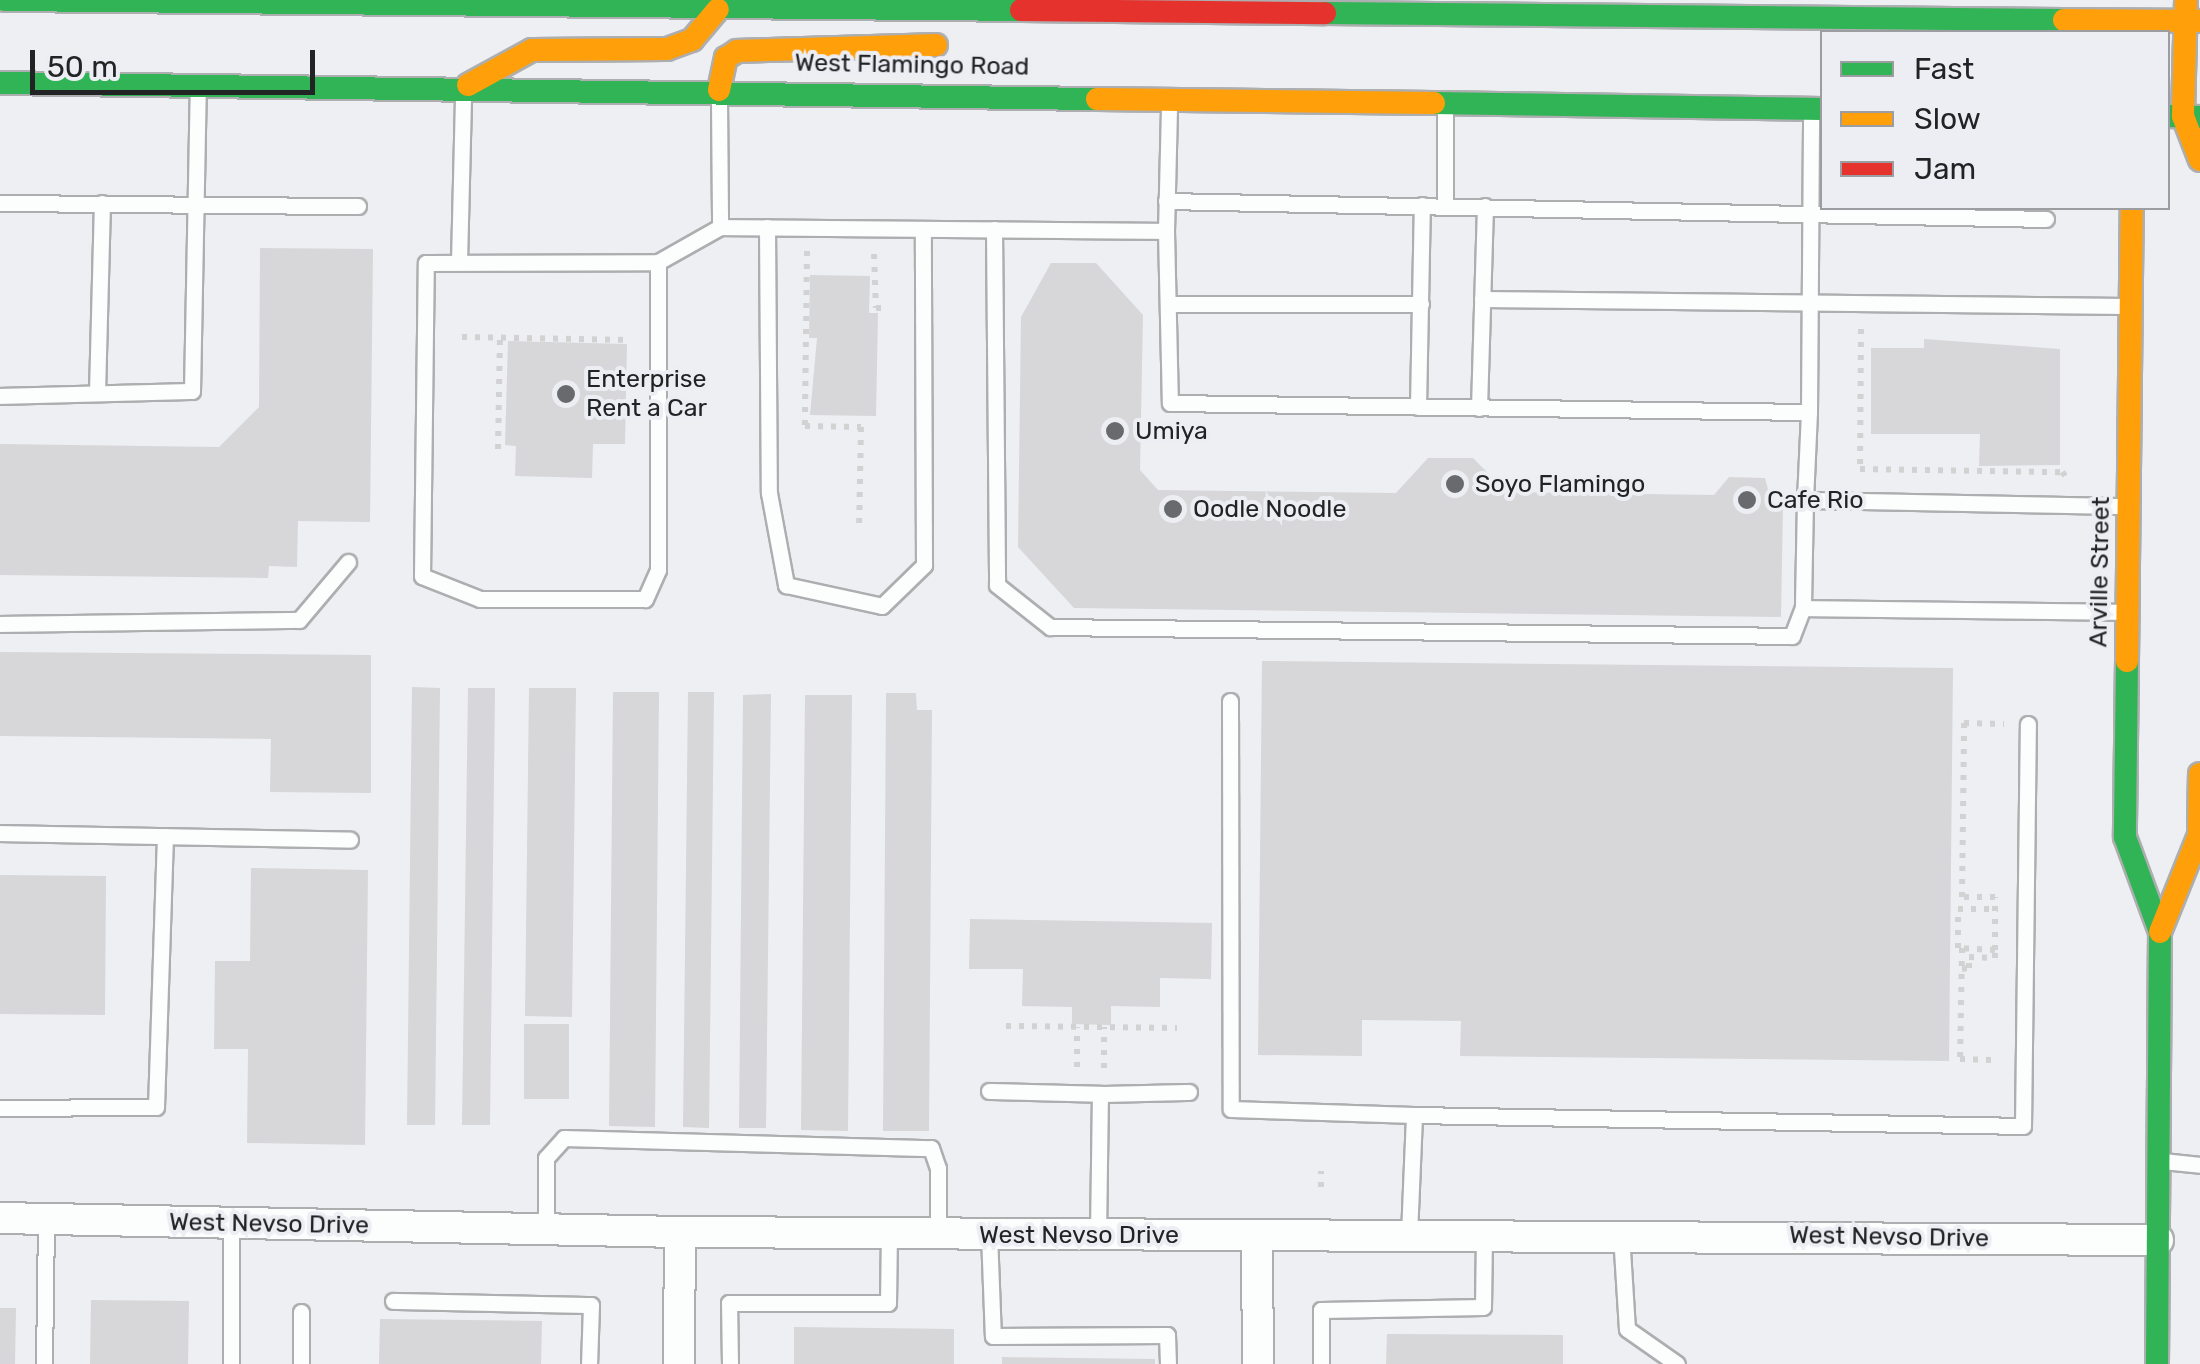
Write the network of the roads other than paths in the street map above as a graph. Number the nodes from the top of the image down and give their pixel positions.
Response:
1 (5, 0) edge
2 (718, 9) junction
3 (1142, 12) junction
4 (2190, 14) edge
5 (1050, 38) dead end
6 (955, 44) dead end
7 (0, 82) edge
8 (198, 85) junction
9 (463, 88) junction
10 (719, 90) junction
11 (1169, 95) junction
12 (1445, 103) junction
13 (1817, 109) edge
14 (2179, 121) edge
15 (2200, 160) edge
16 (1166, 202) junction
17 (0, 203) edge
18 (102, 203) junction
19 (196, 203) junction
20 (1444, 204) junction
21 (1422, 205) junction
22 (358, 206) dead end
23 (1486, 206) junction
24 (2132, 210) edge
25 (1812, 213) junction
26 (2046, 219) dead end
27 (720, 227) junction
28 (766, 227) junction
29 (923, 229) junction
30 (994, 229) junction
31 (1166, 231) junction
32 (459, 262) junction
33 (658, 262) junction
34 (1482, 299) junction
35 (1812, 303) junction
36 (1168, 304) junction
37 (1421, 304) junction
38 (2130, 306) junction
39 (97, 393) junction
40 (0, 396) edge
41 (1418, 407) junction
42 (1479, 408) junction
43 (1809, 412) junction
44 (1804, 500) junction
45 (2128, 506) junction
46 (348, 562) dead end
47 (1803, 608) junction
48 (2128, 612) junction
49 (0, 624) edge
50 (1230, 700) dead end
51 (2028, 724) road end
52 (2200, 774) edge
53 (0, 834) edge
54 (165, 836) junction
55 (350, 840) dead end
56 (2160, 932) junction
57 (989, 1091) dead end
58 (1189, 1092) dead end
59 (1102, 1094) junction
60 (0, 1108) edge
61 (1414, 1115) junction
62 (2159, 1160) junction
63 (2200, 1165) edge
64 (0, 1218) edge
65 (46, 1220) junction
66 (231, 1223) junction
67 (546, 1229) junction
68 (680, 1232) junction
69 (889, 1234) junction
70 (938, 1234) junction
71 (989, 1234) junction
72 (1098, 1234) junction
73 (1484, 1234) junction
74 (1622, 1234) junction
75 (1409, 1235) junction
76 (1257, 1236) junction
77 (2158, 1240) junction
78 (394, 1301) dead end
79 (301, 1312) dead end
80 (44, 1364) edge
81 (231, 1364) edge
82 (301, 1364) edge
83 (589, 1364) edge
84 (679, 1364) edge
85 (730, 1364) edge
86 (1168, 1364) edge
87 (1258, 1364) edge
88 (1320, 1364) edge
89 (1677, 1364) edge
90 (2157, 1364) edge

1 - 2 main road
2 - 3 main road
2 - 9 main road
3 - 4 main road
3 - 5 main road
4 - 14 main road
6 - 10 main road
7 - 8 main road, West Flamingo Road
8 - 9 main road, West Flamingo Road
8 - 19 lane
9 - 10 main road, West Flamingo Road
9 - 32 lane
10 - 11 main road, West Flamingo Road
10 - 27 lane
11 - 12 main road, West Flamingo Road
11 - 16 lane
12 - 13 main road, West Flamingo Road
12 - 20 lane
13 - 25 lane
14 - 15 main road
16 - 21 lane
16 - 31 lane
17 - 18 lane
18 - 19 lane
18 - 39 lane
19 - 22 lane
19 - 39 lane
20 - 21 lane
20 - 23 lane
21 - 37 lane
23 - 25 lane
23 - 34 lane
24 - 38 main road, Arville Street
25 - 26 lane
25 - 35 lane
27 - 28 lane
27 - 33 lane
28 - 29 lane
28 - 29 lane
29 - 30 lane
30 - 31 lane
30 - 47 lane
31 - 36 lane
32 - 33 lane
32 - 33 lane
34 - 35 lane
34 - 42 lane
35 - 38 lane
35 - 43 lane
36 - 37 lane
36 - 41 lane
37 - 41 lane
38 - 45 main road, Arville Street
39 - 40 lane
41 - 42 lane
42 - 43 lane
43 - 44 lane
44 - 45 lane
44 - 47 lane
45 - 48 main road, Arville Street
46 - 49 lane
47 - 48 lane
48 - 56 main road, Arville Street
50 - 61 lane
51 - 61 lane
52 - 56 main road, Arville Street
53 - 54 lane
54 - 55 lane
54 - 60 lane
56 - 62 main road, Arville Street
57 - 59 lane
58 - 59 lane
59 - 72 lane
61 - 75 lane
62 - 63 lane
62 - 77 main road, Arville Street
64 - 65 street, West Nevso Drive
65 - 66 street, West Nevso Drive
65 - 80 lane
66 - 67 street, West Nevso Drive
66 - 81 lane
67 - 68 street, West Nevso Drive
67 - 70 lane
68 - 69 street, West Nevso Drive
68 - 84 street
69 - 70 street, West Nevso Drive
69 - 85 lane
70 - 71 street, West Nevso Drive
71 - 72 street, West Nevso Drive
71 - 86 lane
72 - 76 street, West Nevso Drive
73 - 74 street, West Nevso Drive
73 - 75 street, West Nevso Drive
73 - 88 lane
74 - 77 street, West Nevso Drive
74 - 89 lane
75 - 76 street, West Nevso Drive
76 - 87 street
77 - 90 main road, Arville Street
78 - 83 lane
79 - 82 lane

